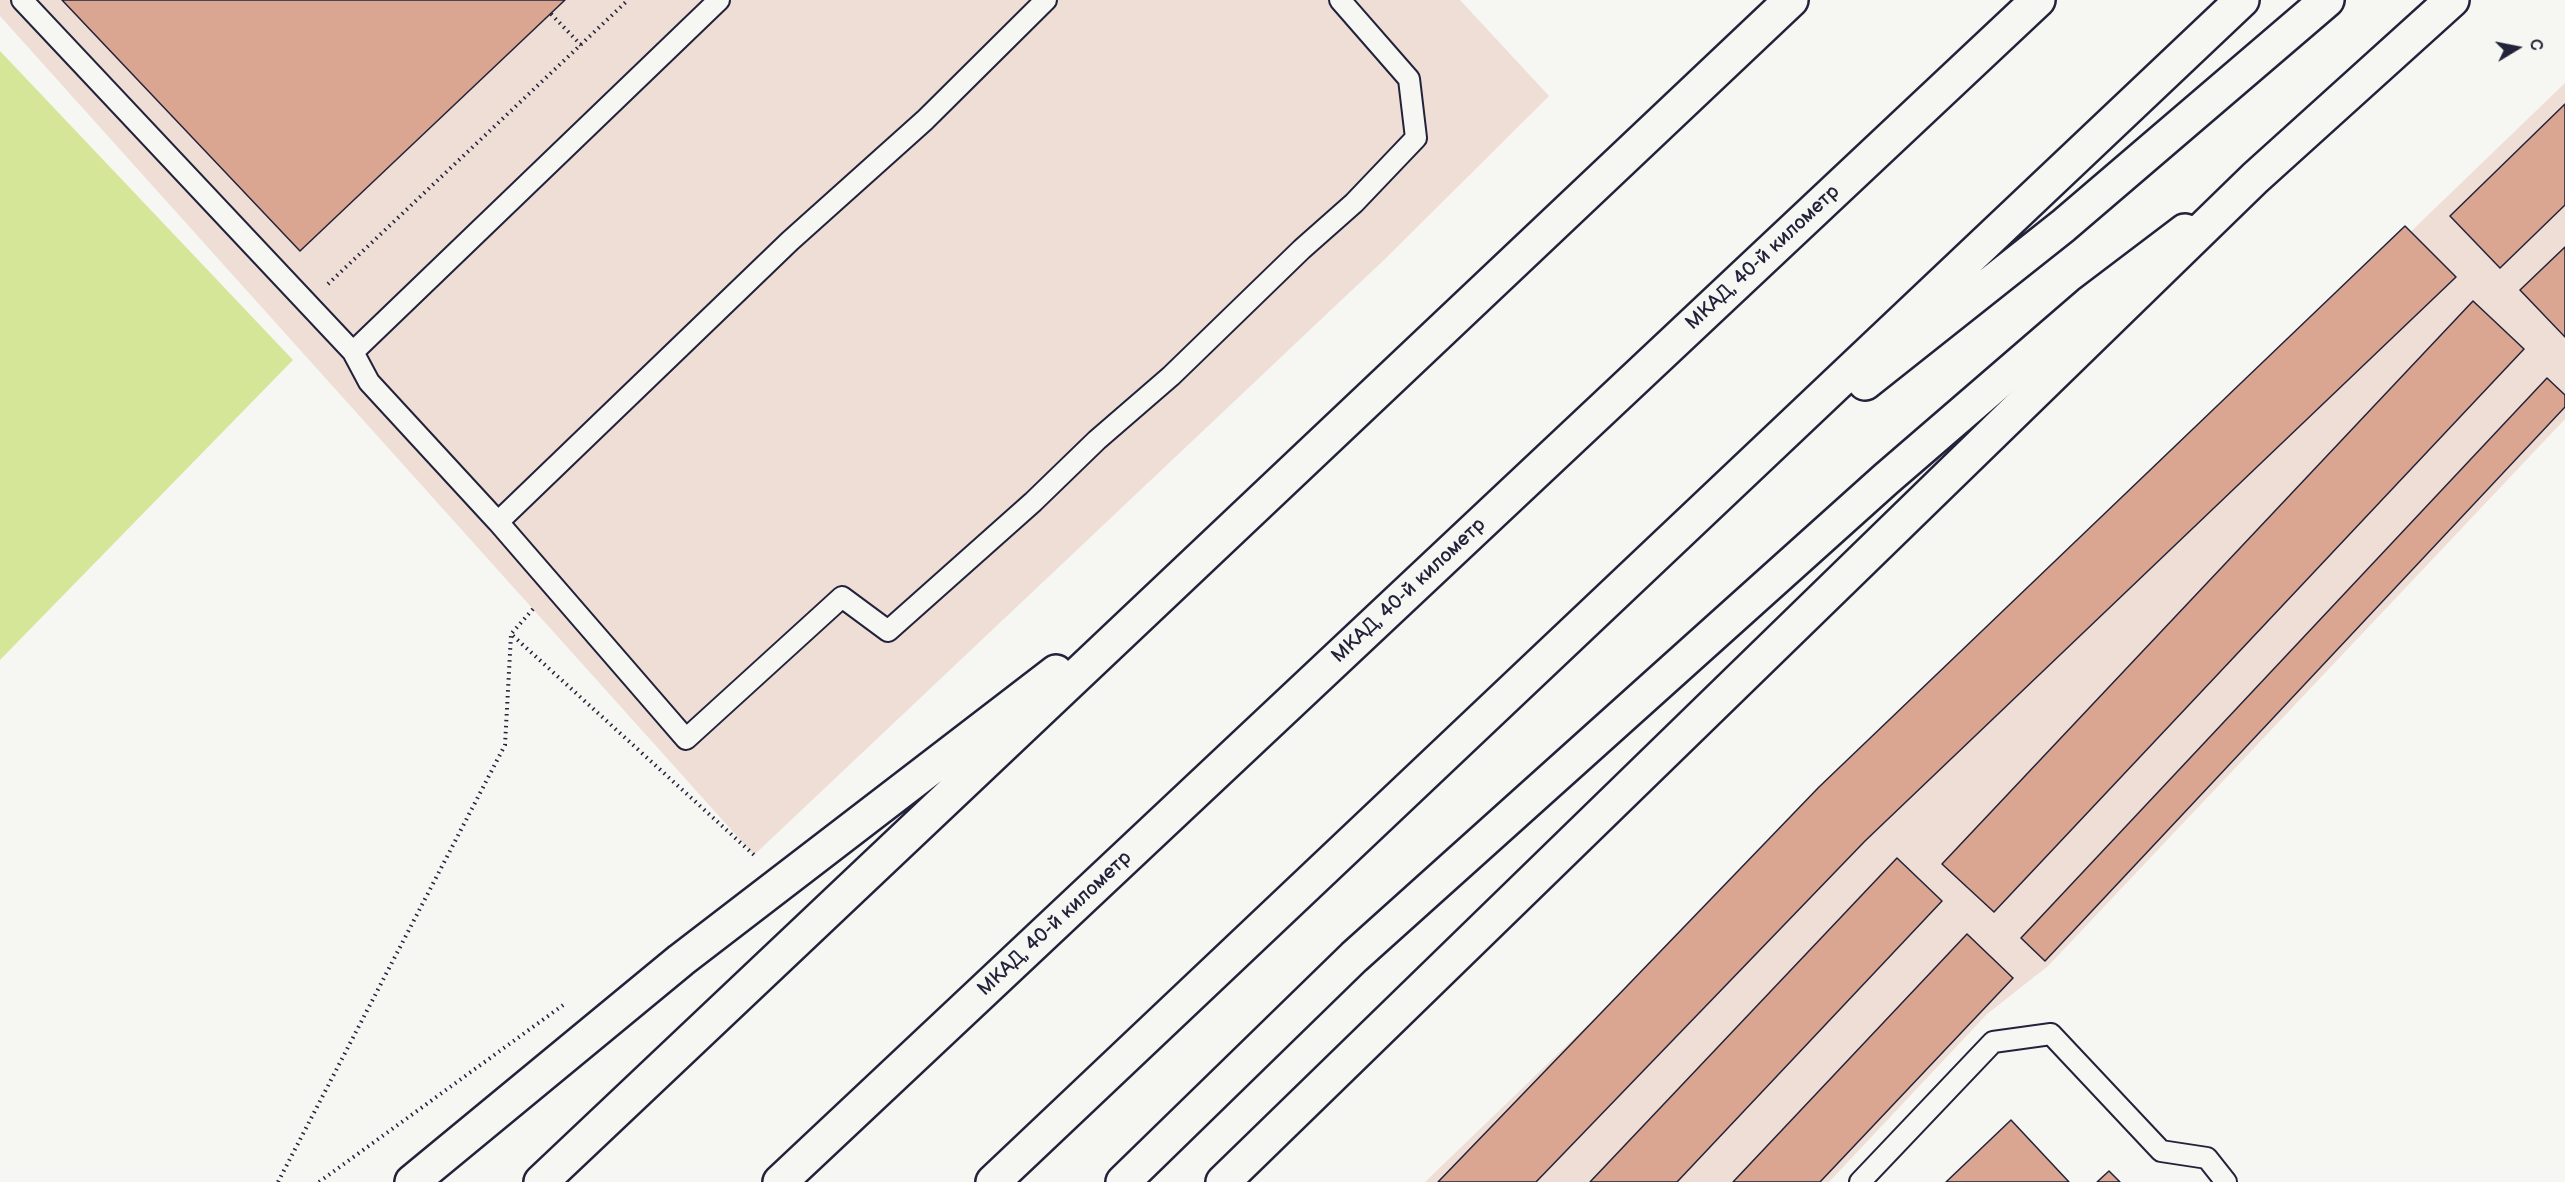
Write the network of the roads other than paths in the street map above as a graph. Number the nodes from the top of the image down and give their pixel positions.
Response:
1 (22, 0) edge
2 (719, 0) edge
3 (1046, 0) edge
4 (1340, 0) edge
5 (1791, 0) edge
6 (2038, 0) edge
7 (2242, 0) edge
8 (2327, 0) edge
9 (2452, 0) edge
10 (2255, 178) junction
11 (353, 352) junction
12 (498, 522) junction
13 (1688, 525) junction
14 (1200, 561) junction
15 (412, 1182) edge
16 (541, 1182) edge
17 (780, 1182) edge
18 (993, 1182) edge
19 (1123, 1182) edge
20 (1223, 1182) edge
21 (1860, 1182) edge
22 (2226, 1182) edge

1 - 11 lane
2 - 11 lane
3 - 12 lane
4 - 12 lane
5 - 14 main road
6 - 17 main road, МКАД, 40-й километр
7 - 13 main road
8 - 13 main road
9 - 10 main road
10 - 19 main road
10 - 20 main road
11 - 12 lane
13 - 18 main road
14 - 15 main road
14 - 16 main road
21 - 22 lane

